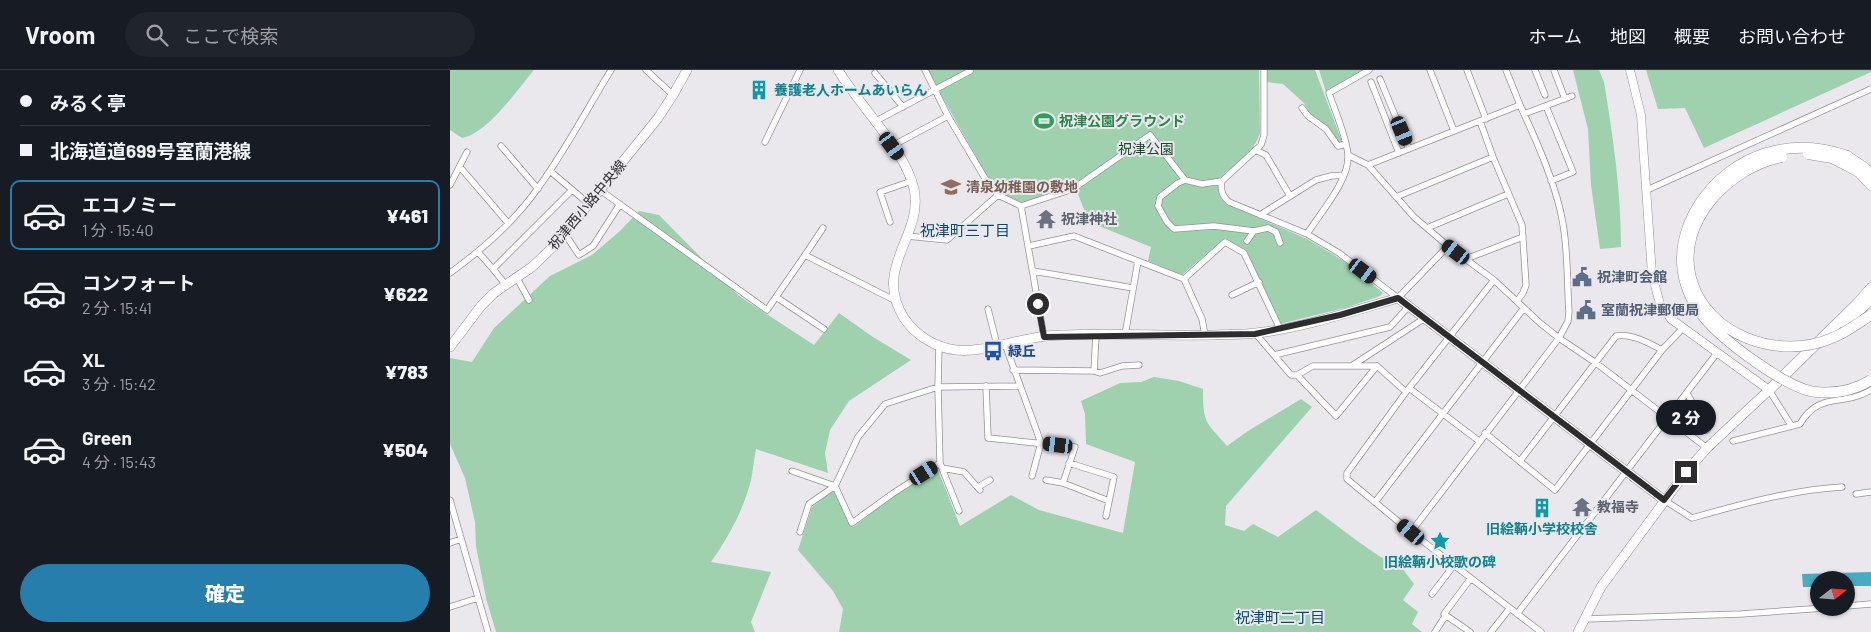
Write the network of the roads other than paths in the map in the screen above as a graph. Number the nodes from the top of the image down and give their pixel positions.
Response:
1 (611, 70) edge
2 (646, 70) edge
3 (687, 70) edge
4 (800, 70) edge
5 (838, 70) edge
6 (925, 70) edge
7 (1264, 70) edge
8 (1369, 70) edge
9 (1430, 70) edge
10 (1467, 70) edge
11 (1506, 70) edge
12 (1535, 70) edge
13 (1554, 70) edge
14 (1630, 70) edge
15 (970, 71) edge
16 (875, 73) dead end
17 (1380, 79) dead end
18 (1371, 82) dead end
19 (1871, 89) edge
20 (934, 90) junction
21 (673, 95) junction
22 (1545, 95) dead end
23 (1572, 96) dead end
24 (1565, 99) junction
25 (1520, 105) junction
26 (902, 106) junction
27 (1546, 106) junction
28 (1302, 108) dead end
29 (1524, 114) junction
30 (948, 116) junction
31 (1483, 120) junction
32 (874, 122) junction
33 (1454, 131) junction
34 (765, 142) dead end
35 (1346, 144) junction
36 (501, 146) dead end
37 (892, 146) junction
38 (1409, 149) junction
39 (1255, 150) junction
40 (467, 152) dead end
41 (1399, 153) junction
42 (1348, 154) junction
43 (1493, 157) junction
44 (1846, 160) junction
45 (1368, 165) junction
46 (460, 167) junction
47 (550, 171) junction
48 (1871, 174) edge
49 (1344, 175) junction
50 (1185, 180) junction
51 (1222, 180) junction
52 (912, 181) junction
53 (1551, 181) junction
54 (450, 185) edge
55 (1871, 185) edge
56 (538, 189) junction
57 (572, 190) junction
58 (600, 190) junction
59 (1647, 190) junction
60 (1508, 194) junction
61 (998, 195) junction
62 (1290, 196) junction
63 (1396, 197) junction
64 (589, 204) junction
65 (620, 204) junction
66 (1021, 206) junction
67 (1260, 215) junction
68 (890, 222) dead end
69 (508, 223) junction
70 (823, 228) dead end
71 (1426, 228) junction
72 (1254, 231) junction
73 (565, 234) junction
74 (1307, 234) junction
75 (907, 236) junction
76 (1523, 237) junction
77 (1247, 241) dead end
78 (1280, 243) dead end
79 (1029, 246) junction
80 (1448, 246) junction
81 (478, 252) junction
82 (805, 255) junction
83 (1466, 259) junction
84 (1138, 261) junction
85 (450, 263) edge
86 (493, 269) junction
87 (452, 271) edge
88 (1033, 271) junction
89 (517, 278) junction
90 (1184, 279) junction
91 (1494, 280) junction
92 (1258, 282) junction
93 (506, 285) junction
94 (1133, 288) junction
95 (1871, 288) edge
96 (1232, 295) dead end
97 (776, 297) junction
98 (1398, 298) junction
99 (1871, 299) edge
100 (529, 300) dead end
101 (896, 301) junction
102 (1517, 301) junction
103 (1409, 306) junction
104 (1524, 308) junction
105 (988, 309) dead end
106 (1871, 315) edge
107 (1425, 318) junction
108 (1683, 328) junction
109 (824, 329) dead end
110 (1280, 329) junction
111 (1255, 334) junction
112 (1096, 335) junction
113 (1124, 335) junction
114 (1205, 335) junction
115 (1044, 337) junction
116 (1449, 337) junction
117 (1559, 338) junction
118 (1001, 344) junction
119 (939, 345) junction
120 (450, 347) edge
121 (1662, 350) junction
122 (1717, 353) junction
123 (1274, 355) junction
124 (1482, 362) junction
125 (1596, 362) junction
126 (1139, 365) dead end
127 (1352, 366) junction
128 (1377, 366) junction
129 (1013, 370) junction
130 (1094, 371) junction
131 (1297, 375) junction
132 (1871, 380) edge
133 (986, 386) junction
134 (1019, 386) junction
135 (938, 387) junction
136 (1408, 390) junction
137 (1519, 390) junction
138 (1632, 390) junction
139 (1769, 390) junction
140 (1871, 390) edge
141 (1687, 392) junction
142 (1443, 414) junction
143 (1669, 417) junction
144 (1554, 418) junction
145 (1791, 426) junction
146 (1707, 430) dead end
147 (1485, 433) junction
148 (1479, 441) junction
149 (1733, 441) dead end
150 (1041, 443) junction
151 (1591, 445) junction
152 (1707, 448) junction
153 (1520, 461) junction
154 (1069, 463) junction
155 (941, 466) junction
156 (792, 471) dead end
157 (1626, 472) junction
158 (1032, 476) dead end
159 (990, 480) dead end
160 (1046, 480) dead end
161 (1063, 483) junction
162 (834, 486) junction
163 (1842, 488) dead end
164 (1871, 492) edge
165 (1856, 494) dead end
166 (450, 500) edge
167 (1664, 500) junction
168 (1108, 501) junction
169 (1376, 501) junction
170 (959, 510) dead end
171 (1106, 516) dead end
172 (800, 532) dead end
173 (1411, 532) junction
174 (461, 539) junction
175 (450, 542) edge
176 (1454, 565) junction
177 (1471, 578) junction
178 (1432, 594) dead end
179 (478, 598) junction
180 (1871, 604) edge
181 (1855, 605) edge
182 (450, 607) edge
183 (1510, 608) junction
184 (1810, 609) edge
185 (1517, 614) junction
186 (1446, 615) junction
187 (1584, 619) junction
188 (488, 632) edge
189 (1434, 632) edge
190 (1470, 632) edge
191 (1490, 632) edge
192 (1541, 632) edge
193 (1578, 632) edge

1 - 47 street
2 - 21 street
3 - 21 main road, 祝津西小路中央線
4 - 34 street
5 - 32 main road
6 - 20 street
7 - 39 street
8 - 35 street
9 - 33 street
10 - 31 street
11 - 25 street
12 - 22 street
13 - 24 street
14 - 59 street
15 - 20 street
16 - 26 street
17 - 38 street
18 - 41 street
19 - 59 street
20 - 26 street
20 - 30 street
21 - 58 main road, 祝津西小路中央線
23 - 24 street
24 - 27 street
25 - 29 street
25 - 31 street
26 - 32 street
27 - 29 street
27 - 53 street
28 - 35 street
29 - 53 street
30 - 37 street
30 - 61 street
31 - 33 street
31 - 43 street
32 - 37 main road
33 - 38 street
35 - 42 street
36 - 56 street
37 - 52 main road
38 - 41 street
39 - 51 street
39 - 62 street
40 - 46 street
41 - 45 street
42 - 45 street
42 - 49 street
43 - 60 street
43 - 63 street
44 - 48 highway
44 - 55 highway
44 - 106 highway, bridge
44 - 132 highway, bridge
45 - 63 street
46 - 54 street
46 - 69 street
47 - 56 street
47 - 57 street
49 - 62 street
49 - 74 street
50 - 51 street
50 - 66 street
50 - 72 street
51 - 67 street
52 - 68 street
52 - 75 main road
53 - 117 street
56 - 69 street
57 - 64 street
57 - 86 street
58 - 64 main road, 祝津西小路中央線
58 - 65 street
59 - 108 street
60 - 71 street
60 - 76 street
61 - 66 street
61 - 75 street
62 - 67 street
63 - 71 street
64 - 73 main road, 祝津西小路中央線
65 - 73 street
65 - 97 street
66 - 79 street
67 - 74 street
69 - 81 street
70 - 82 street
71 - 80 street
72 - 77 street
72 - 78 street
73 - 89 main road, 祝津西小路中央線
74 - 98 street
75 - 101 main road
76 - 83 street
76 - 102 street
79 - 84 street
79 - 88 street
80 - 83 street
80 - 98 street
81 - 86 street
81 - 87 street
82 - 97 street
82 - 101 street
83 - 91 street
84 - 90 street
84 - 94 street
85 - 87 street
86 - 93 street
88 - 94 street
88 - 115 street
89 - 93 main road, 祝津西小路中央線
89 - 100 street
90 - 92 street
90 - 114 street
91 - 102 street
91 - 116 street
92 - 96 street
92 - 110 street
93 - 120 main road, 祝津西小路中央線
94 - 113 street
95 - 139 highway
97 - 109 street
98 - 103 main road
98 - 110 main road
99 - 139 highway
101 - 119 main road
102 - 104 street
103 - 107 main road
103 - 123 street
104 - 117 street
104 - 124 street
105 - 118 street
107 - 116 main road
107 - 127 street
108 - 121 street
108 - 122 street
110 - 111 main road
111 - 114 main road
111 - 123 street
112 - 113 main road
112 - 115 main road
112 - 130 street
113 - 114 main road
115 - 118 main road
116 - 124 main road
116 - 136 street
117 - 125 street
117 - 137 street
118 - 119 main road
118 - 129 street
119 - 135 street
121 - 125 street
121 - 138 street
122 - 139 street
122 - 141 street
123 - 131 street
124 - 137 main road
124 - 142 street
125 - 138 street
125 - 144 street
126 - 130 street
127 - 128 street
127 - 131 street
128 - 131 street
128 - 136 street
129 - 130 street
129 - 134 street
133 - 134 street
133 - 135 street
133 - 150 street
134 - 150 street
135 - 155 street
135 - 162 street
136 - 142 street
136 - 169 street
137 - 144 main road
137 - 147 street
138 - 143 street
138 - 151 street
139 - 145 street
139 - 152 main road
140 - 145 street
141 - 143 street
141 - 146 street
142 - 148 street
142 - 169 street
143 - 152 street
143 - 157 street
144 - 151 main road
144 - 153 street
145 - 149 street
147 - 148 street
147 - 153 street
148 - 173 street
150 - 154 street
150 - 158 street
151 - 153 street
151 - 157 main road
152 - 167 main road
154 - 161 street
154 - 168 street
155 - 159 street
155 - 162 street
155 - 170 street
156 - 162 street
157 - 167 main road
157 - 185 street
160 - 161 street
161 - 168 street
162 - 172 street
163 - 167 street
164 - 165 street
166 - 174 street
167 - 187 main road
168 - 171 street
169 - 173 street
173 - 176 street
174 - 175 street
174 - 179 street
176 - 177 street
176 - 178 street
177 - 183 street
177 - 186 street
179 - 182 street
179 - 188 street
180 - 181 street
183 - 185 street
183 - 191 street
184 - 187 street
185 - 192 street
186 - 189 street
186 - 190 street
187 - 193 main road

